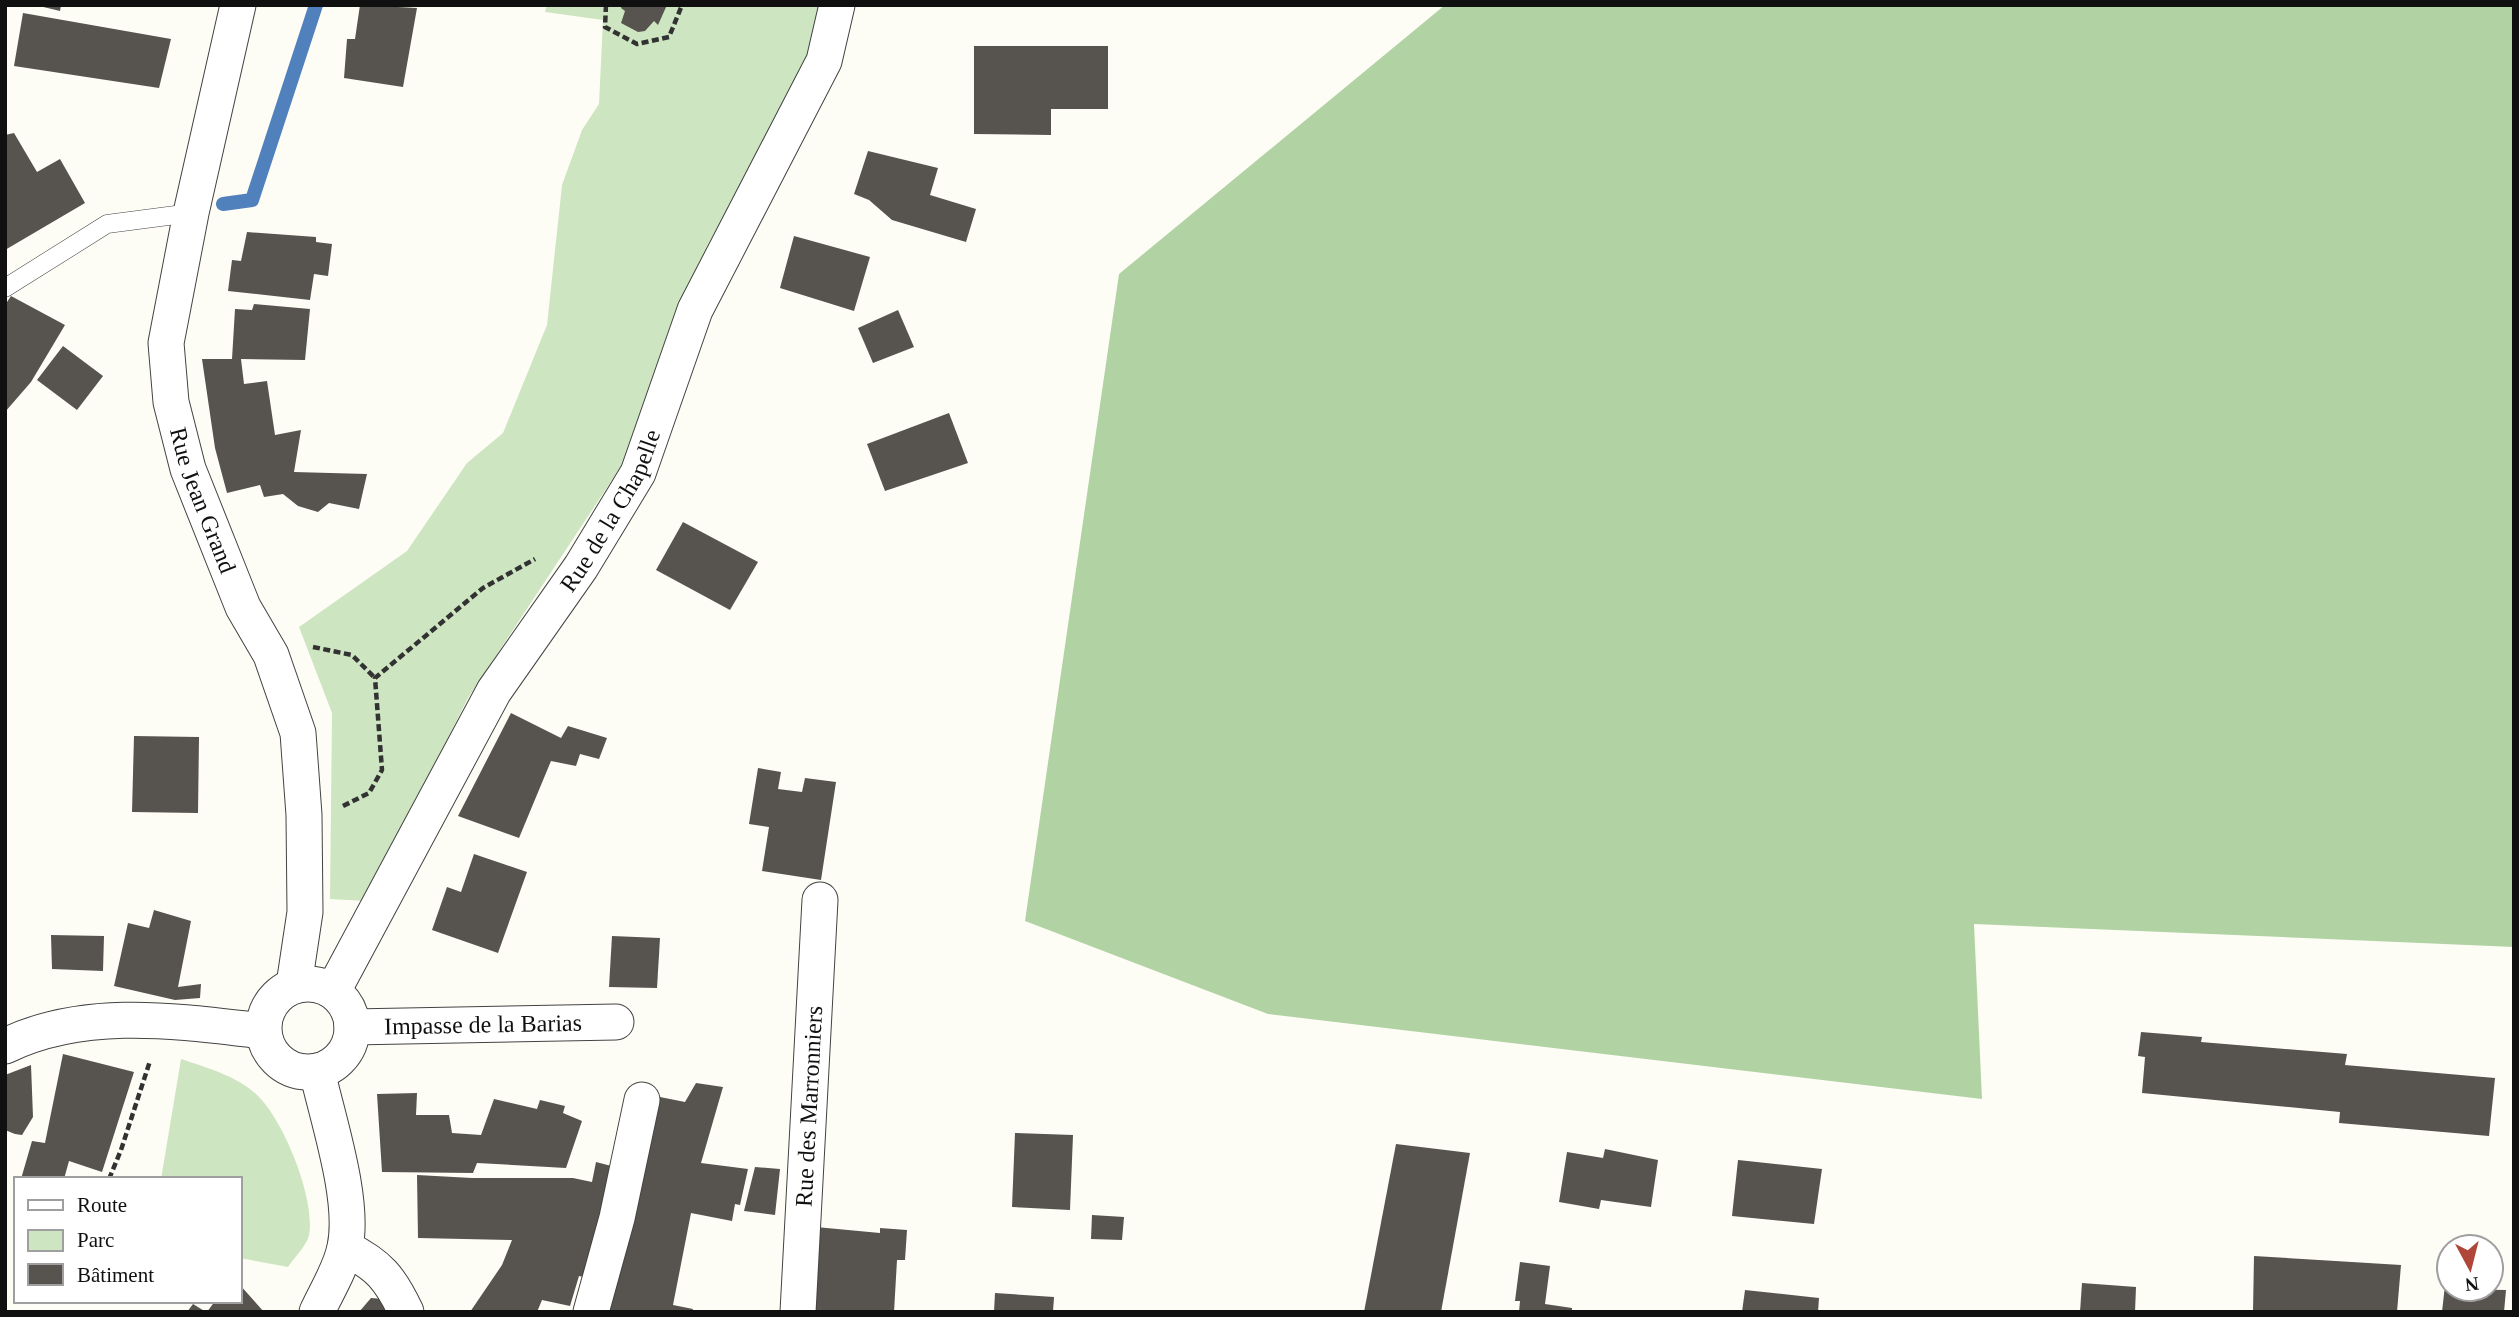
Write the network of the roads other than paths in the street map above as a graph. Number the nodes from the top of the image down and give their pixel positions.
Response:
1 (239, 5) edge
2 (837, 5) edge
3 (191, 213) junction
4 (5, 288) edge
5 (820, 900) dead end
6 (294, 985) junction
7 (333, 992) junction
8 (616, 1022) dead end
9 (352, 1027) junction
10 (262, 1031) junction
11 (5, 1046) edge
12 (317, 1071) junction
13 (642, 1100) dead end
14 (345, 1248) junction
15 (317, 1312) edge
16 (406, 1312) edge
17 (592, 1312) edge
18 (798, 1312) edge

1 - 3 street, Rue Jean Grand
2 - 7 street, Rue de la Chapelle
3 - 4 lane
3 - 6 street, Rue Jean Grand
5 - 18 street, Rue des Marronniers
6 - 7 street
6 - 10 street
7 - 9 street
8 - 9 street, Impasse de la Barias
9 - 12 street
10 - 11 street
10 - 12 street
12 - 14 street
13 - 17 street
14 - 15 street
14 - 16 street

